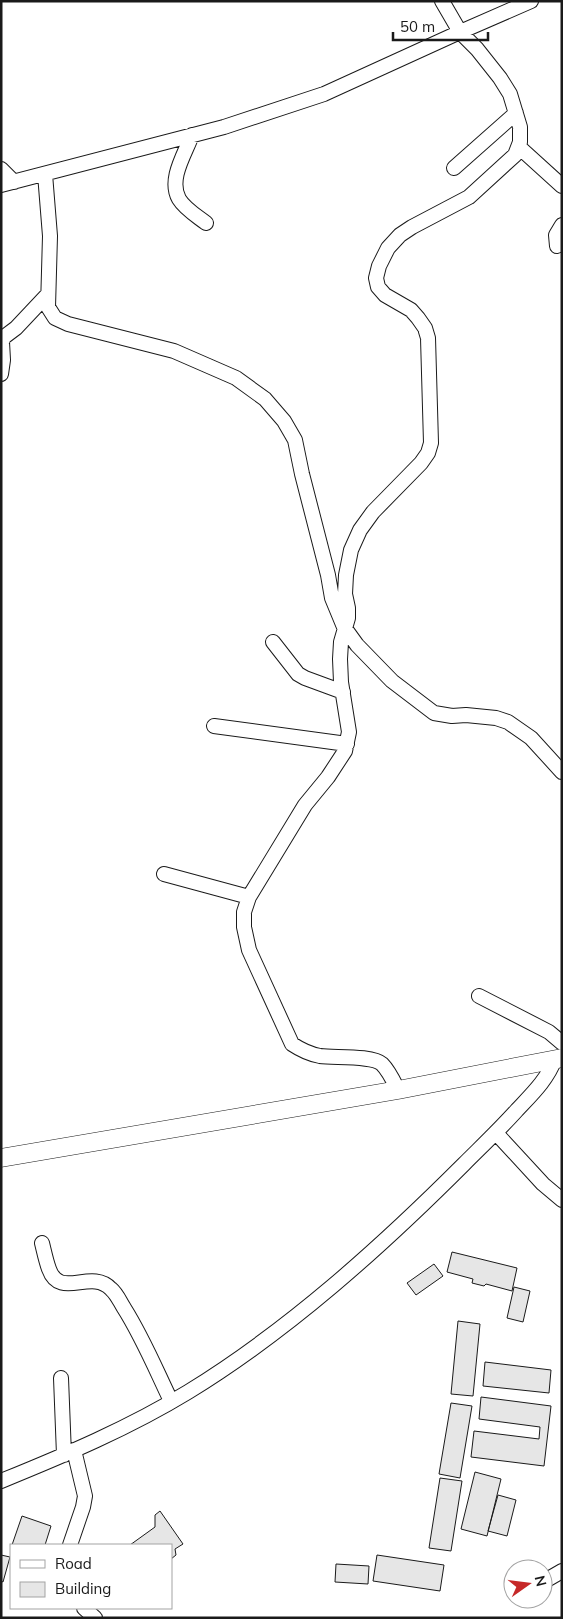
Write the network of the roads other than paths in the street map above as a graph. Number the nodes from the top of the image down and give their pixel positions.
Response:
1 (442, 1) edge
2 (531, 1) edge
3 (460, 32) junction
4 (516, 113) junction
5 (192, 135) junction
6 (519, 147) junction
7 (454, 168) dead end
8 (1, 169) edge
9 (45, 174) junction
10 (8, 183) edge
11 (562, 186) edge
12 (206, 223) dead end
13 (562, 225) edge
14 (558, 246) dead end
15 (48, 294) junction
16 (1, 374) edge
17 (344, 627) junction
18 (273, 642) dead end
19 (343, 692) junction
20 (214, 726) dead end
21 (347, 744) junction
22 (562, 772) edge
23 (164, 874) dead end
24 (249, 897) junction
25 (479, 996) dead end
26 (562, 1043) edge
27 (559, 1059) edge
28 (398, 1090) junction
29 (496, 1133) junction
30 (1, 1158) edge
31 (562, 1200) edge
32 (42, 1243) dead end
33 (62, 1378) dead end
34 (171, 1401) junction
35 (69, 1452) junction
36 (1, 1481) edge
37 (70, 1544) edge
38 (85, 1609) edge
39 (95, 1618) edge

1 - 3 street
2 - 3 street
3 - 4 street
3 - 5 street
4 - 6 street
4 - 7 street
5 - 9 street
5 - 12 street
6 - 11 street
6 - 17 street
8 - 10 street
9 - 10 street
9 - 15 street
13 - 14 street
15 - 16 street
15 - 17 street
17 - 19 street
17 - 22 street
18 - 19 street
19 - 21 street
20 - 21 street
21 - 24 street
23 - 24 street
24 - 28 street
25 - 26 street
27 - 28 main road
27 - 29 street
28 - 30 main road
29 - 31 street
29 - 34 street
32 - 34 street
33 - 35 street
34 - 35 street
35 - 36 street
35 - 37 street
38 - 39 street

